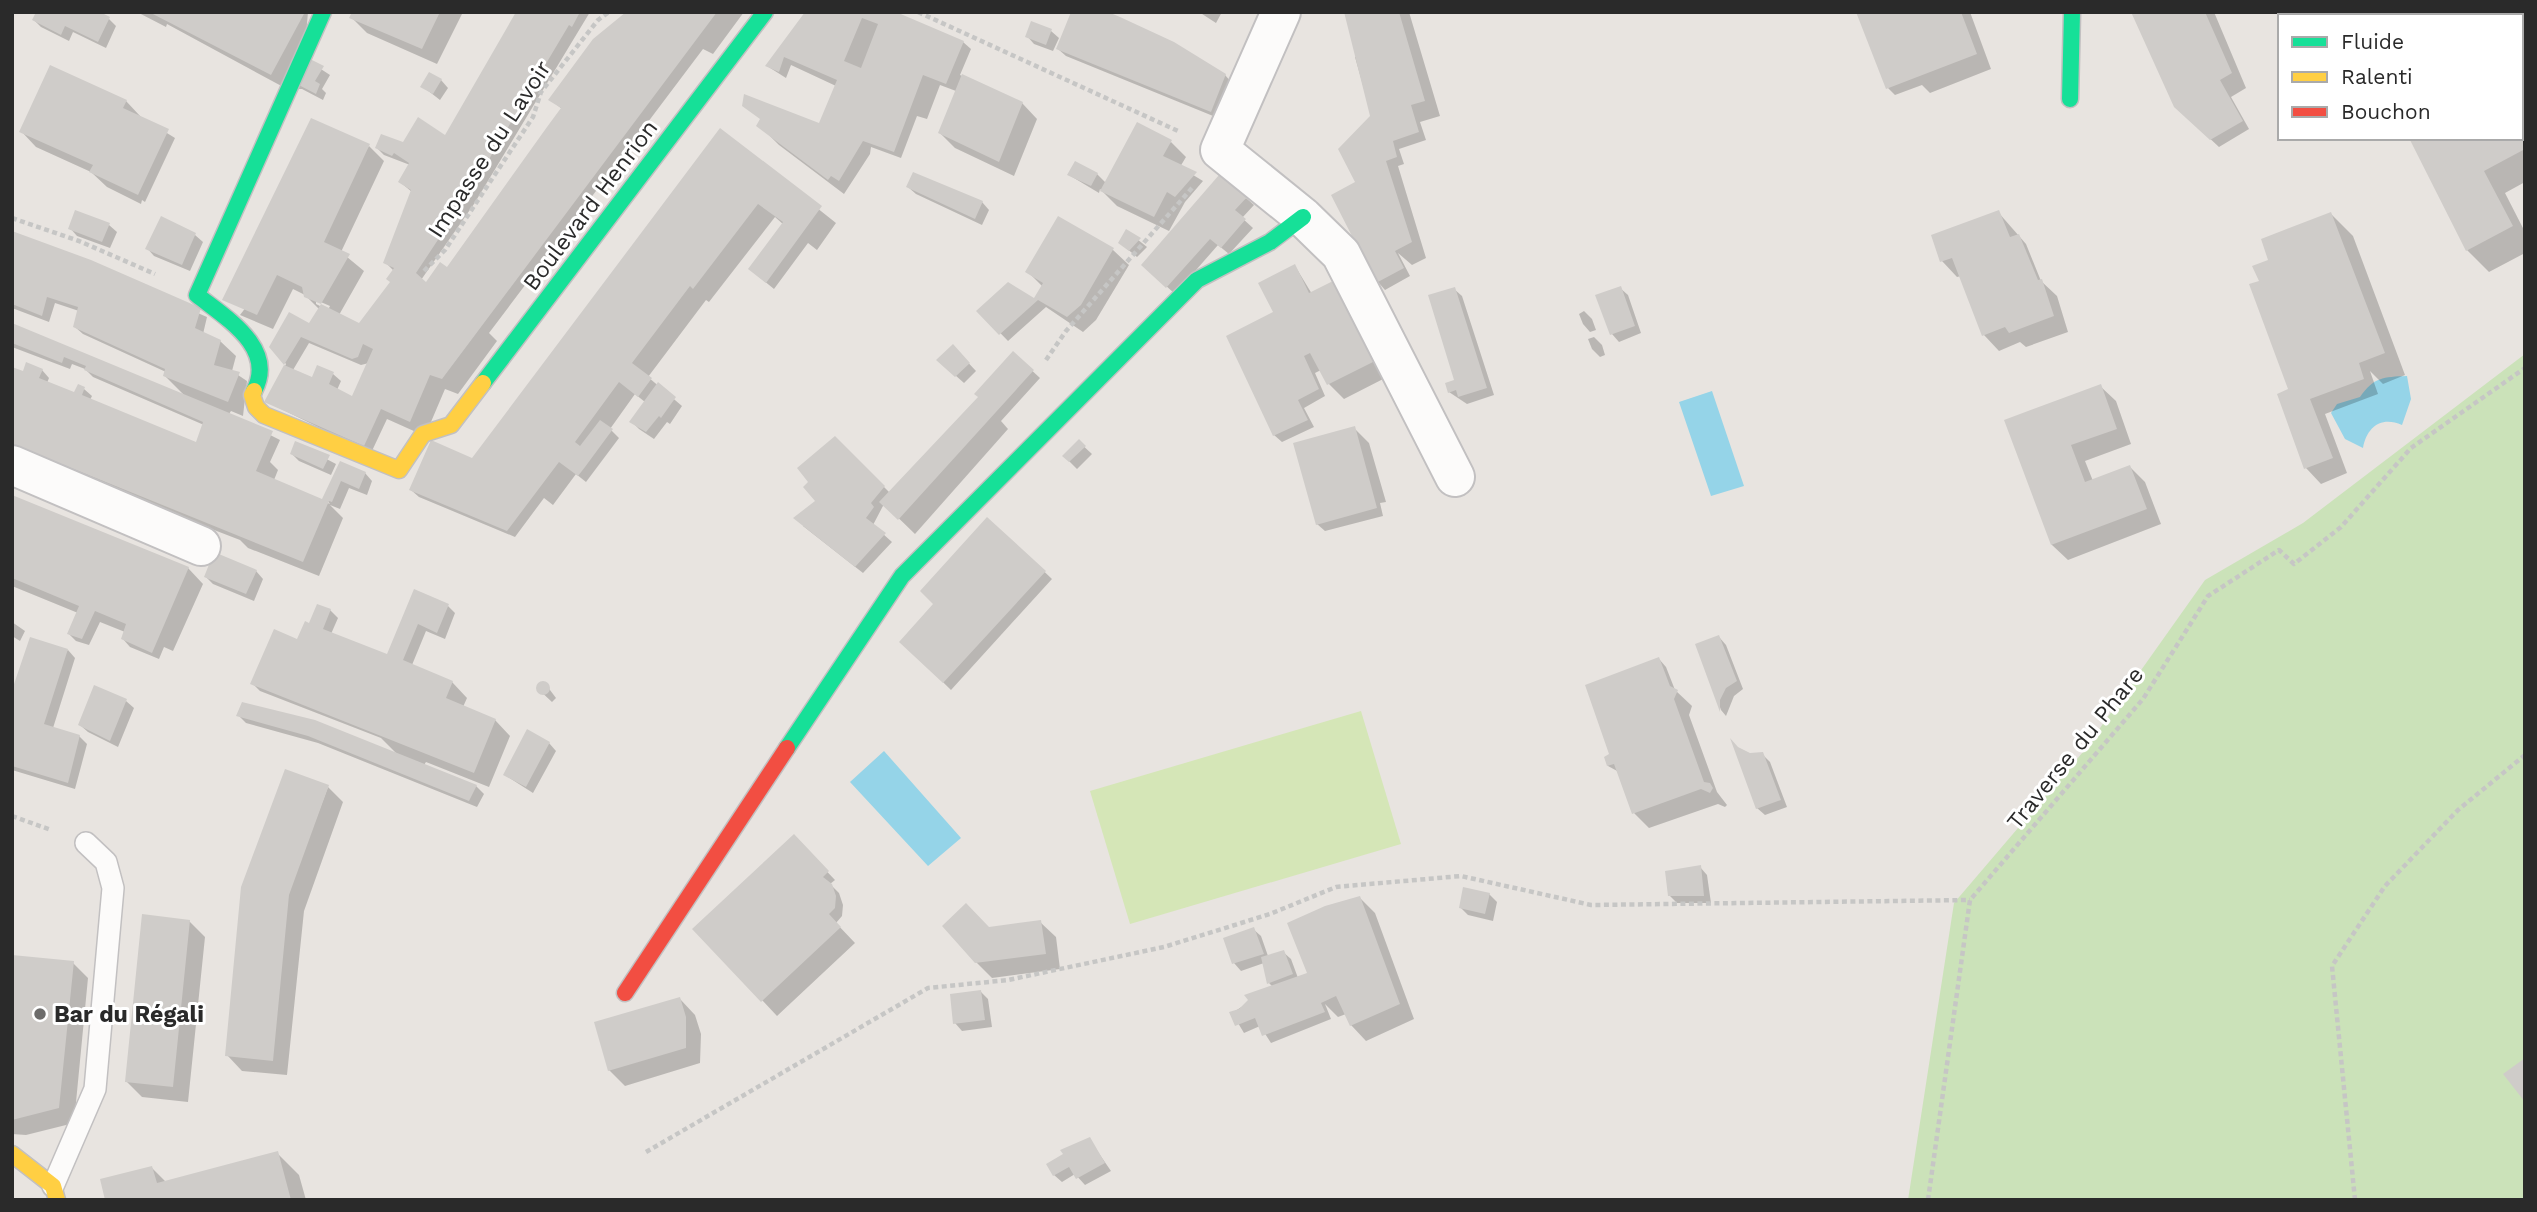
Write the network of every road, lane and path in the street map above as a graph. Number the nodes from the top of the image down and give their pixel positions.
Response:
1 (323, 12) edge
2 (609, 12) edge
3 (765, 12) edge
4 (918, 12) edge
5 (1281, 12) edge
6 (2072, 12) edge
7 (2070, 99) dead end
8 (1220, 150) junction
9 (1303, 217) junction
10 (12, 218) edge
11 (424, 271) dead end
12 (163, 277) dead end
13 (2525, 368) edge
14 (12, 466) edge
15 (1455, 477) dead end
16 (201, 546) dead end
17 (2525, 755) edge
18 (86, 843) dead end
19 (1970, 900) junction
20 (625, 993) dead end
21 (646, 1152) dead end
22 (12, 1154) edge
23 (55, 1193) edge
24 (1928, 1200) edge
25 (2355, 1200) edge

1 - 3 street, Boulevard Henrion
2 - 11 path, Impasse du Lavoir
4 - 8 path
5 - 8 street
6 - 7 street
8 - 9 street
9 - 15 street
9 - 20 street
10 - 12 path
13 - 19 path, Traverse du Phare
14 - 16 street
17 - 25 path
18 - 23 lane
19 - 21 path
19 - 24 path
22 - 23 street

